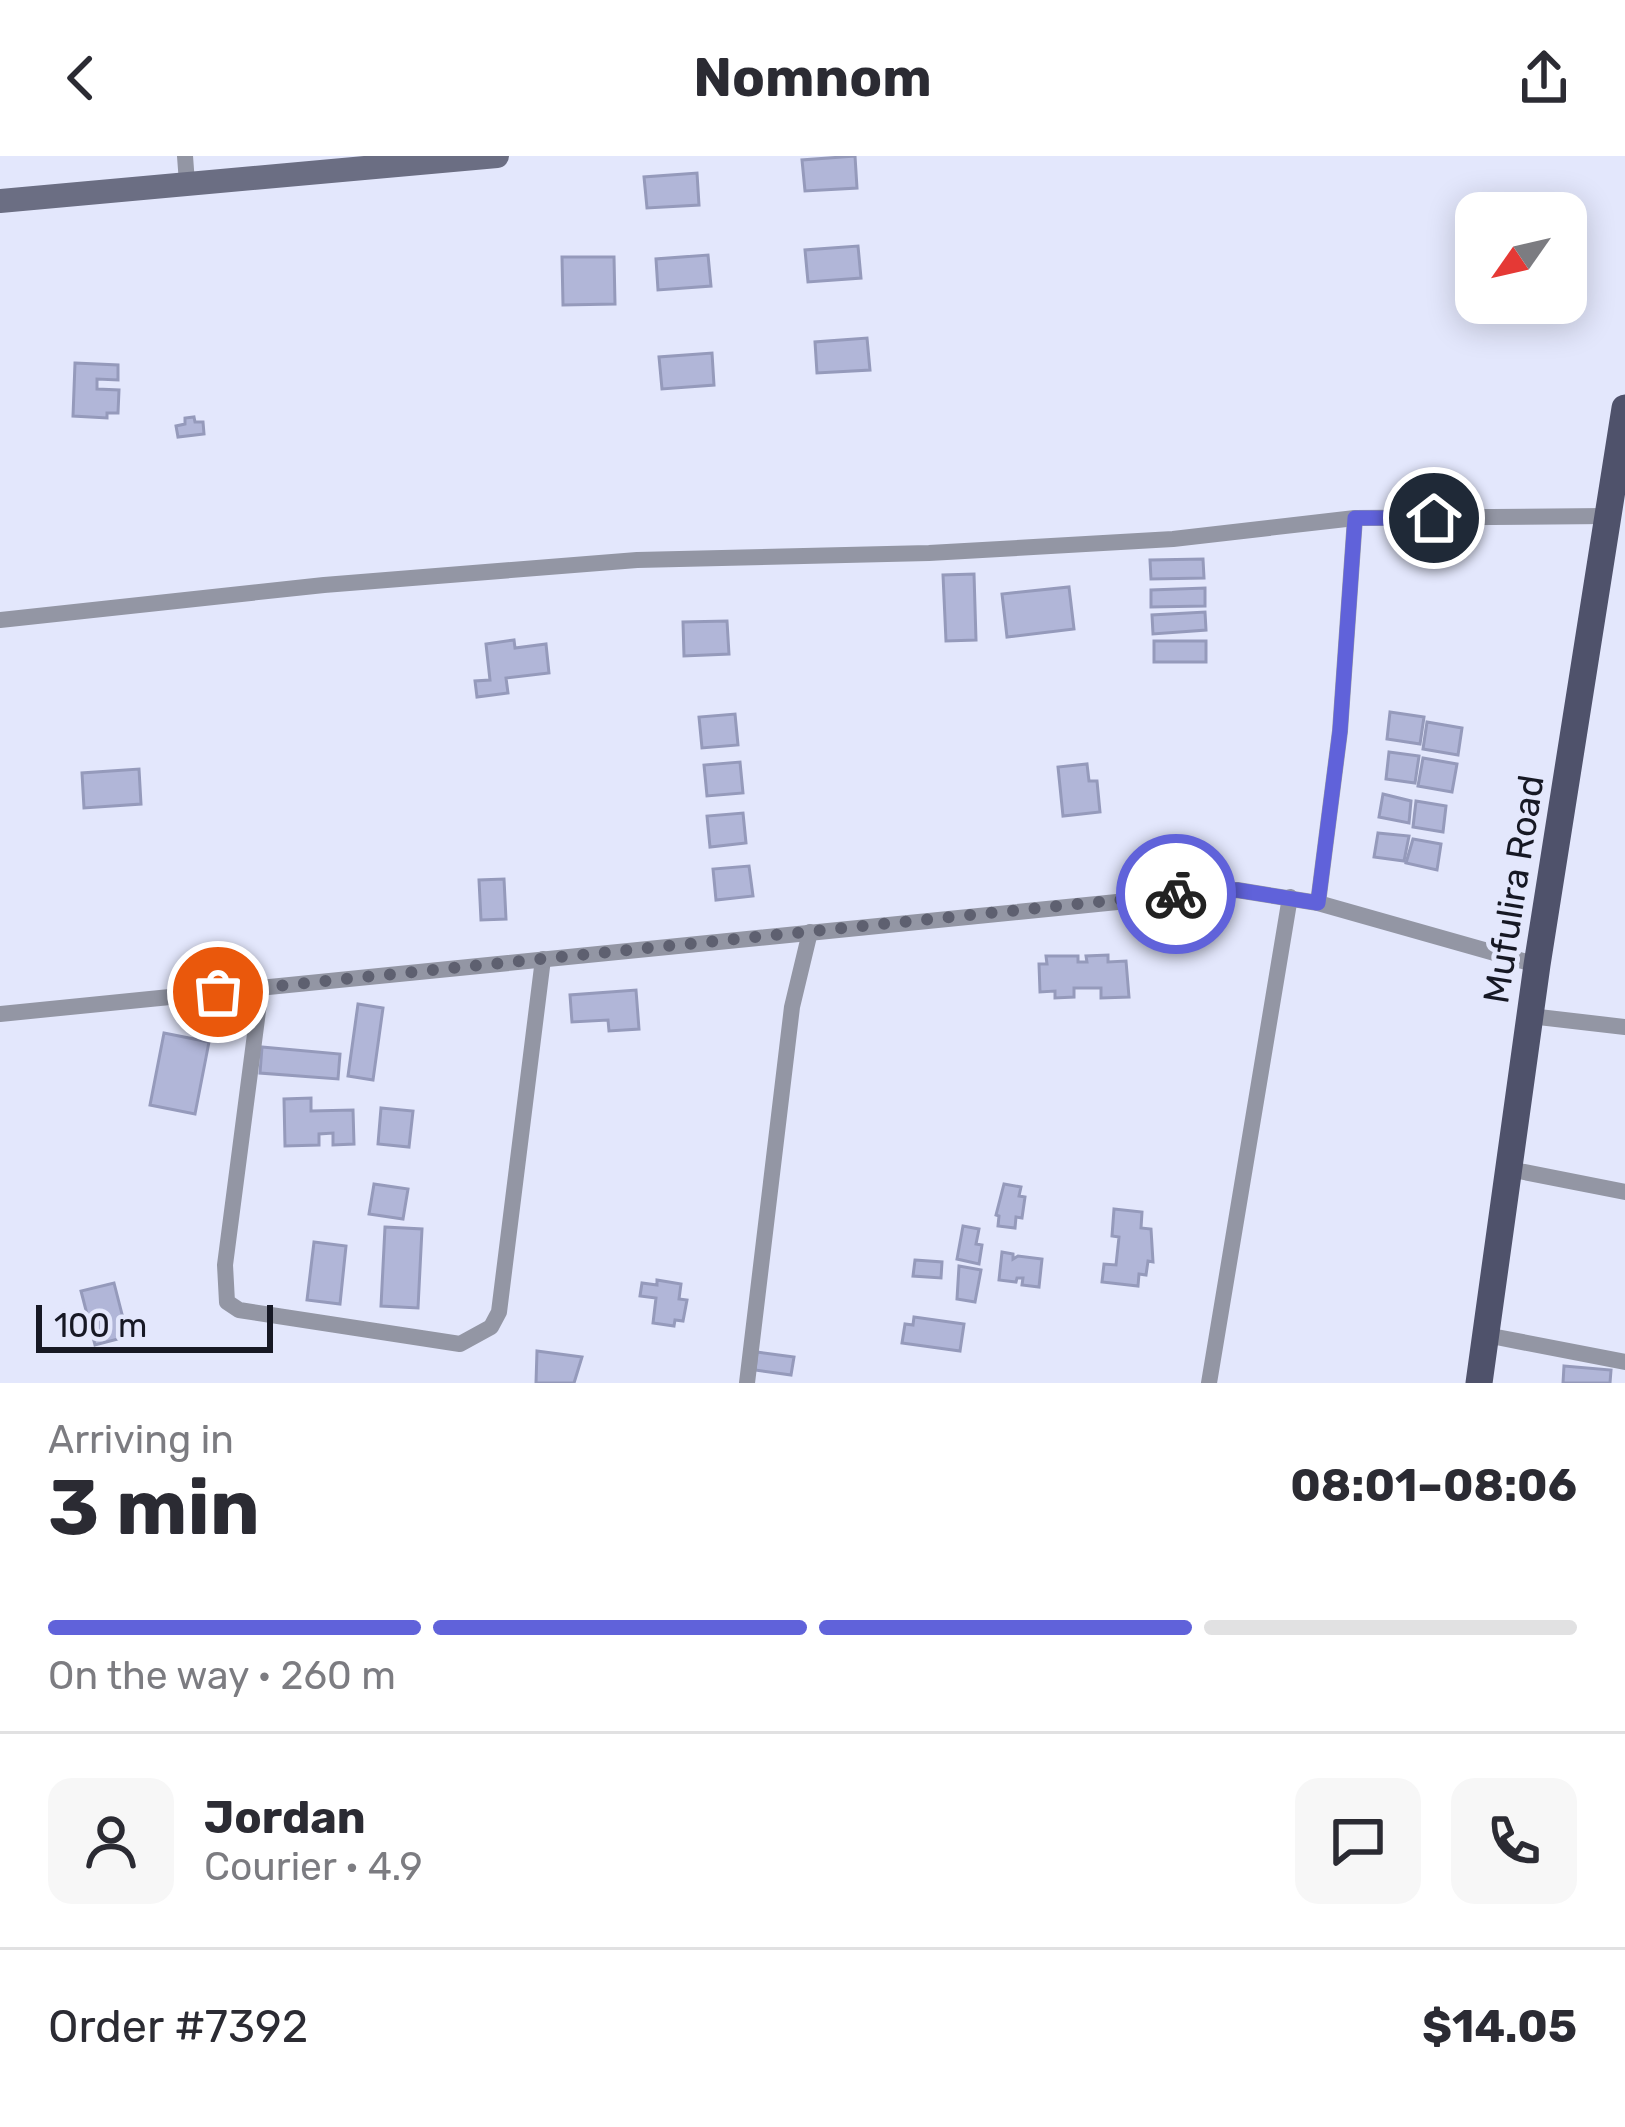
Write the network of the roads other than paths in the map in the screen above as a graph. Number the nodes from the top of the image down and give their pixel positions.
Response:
1 (185, 156) edge
2 (497, 156) edge
3 (188, 183) junction
4 (0, 201) edge
5 (1625, 408) edge
6 (1607, 516) junction
7 (1355, 518) junction
8 (0, 620) edge
9 (1290, 897) junction
10 (1318, 903) junction
11 (810, 932) junction
12 (542, 958) junction
13 (1537, 965) junction
14 (261, 988) junction
15 (0, 1014) edge
16 (1530, 1016) junction
17 (1625, 1027) edge
18 (1509, 1169) junction
19 (1625, 1192) edge
20 (1486, 1335) junction
21 (1625, 1361) edge
22 (747, 1383) edge
23 (1209, 1383) edge
24 (1479, 1383) edge

1 - 3 street
2 - 3 street
3 - 4 street
5 - 6 main road, Mufulira Road
6 - 7 street
6 - 13 main road, Mufulira Road
7 - 8 street
7 - 10 street
9 - 10 street
9 - 11 street
9 - 23 street
10 - 13 street
11 - 12 street
11 - 22 street
12 - 14 street
12 - 14 street
13 - 16 main road, Mufulira Road
14 - 15 street
16 - 17 street
16 - 18 main road, Mufulira Road
18 - 19 street
18 - 20 main road, Mufulira Road
20 - 21 street
20 - 24 main road, Mufulira Road

